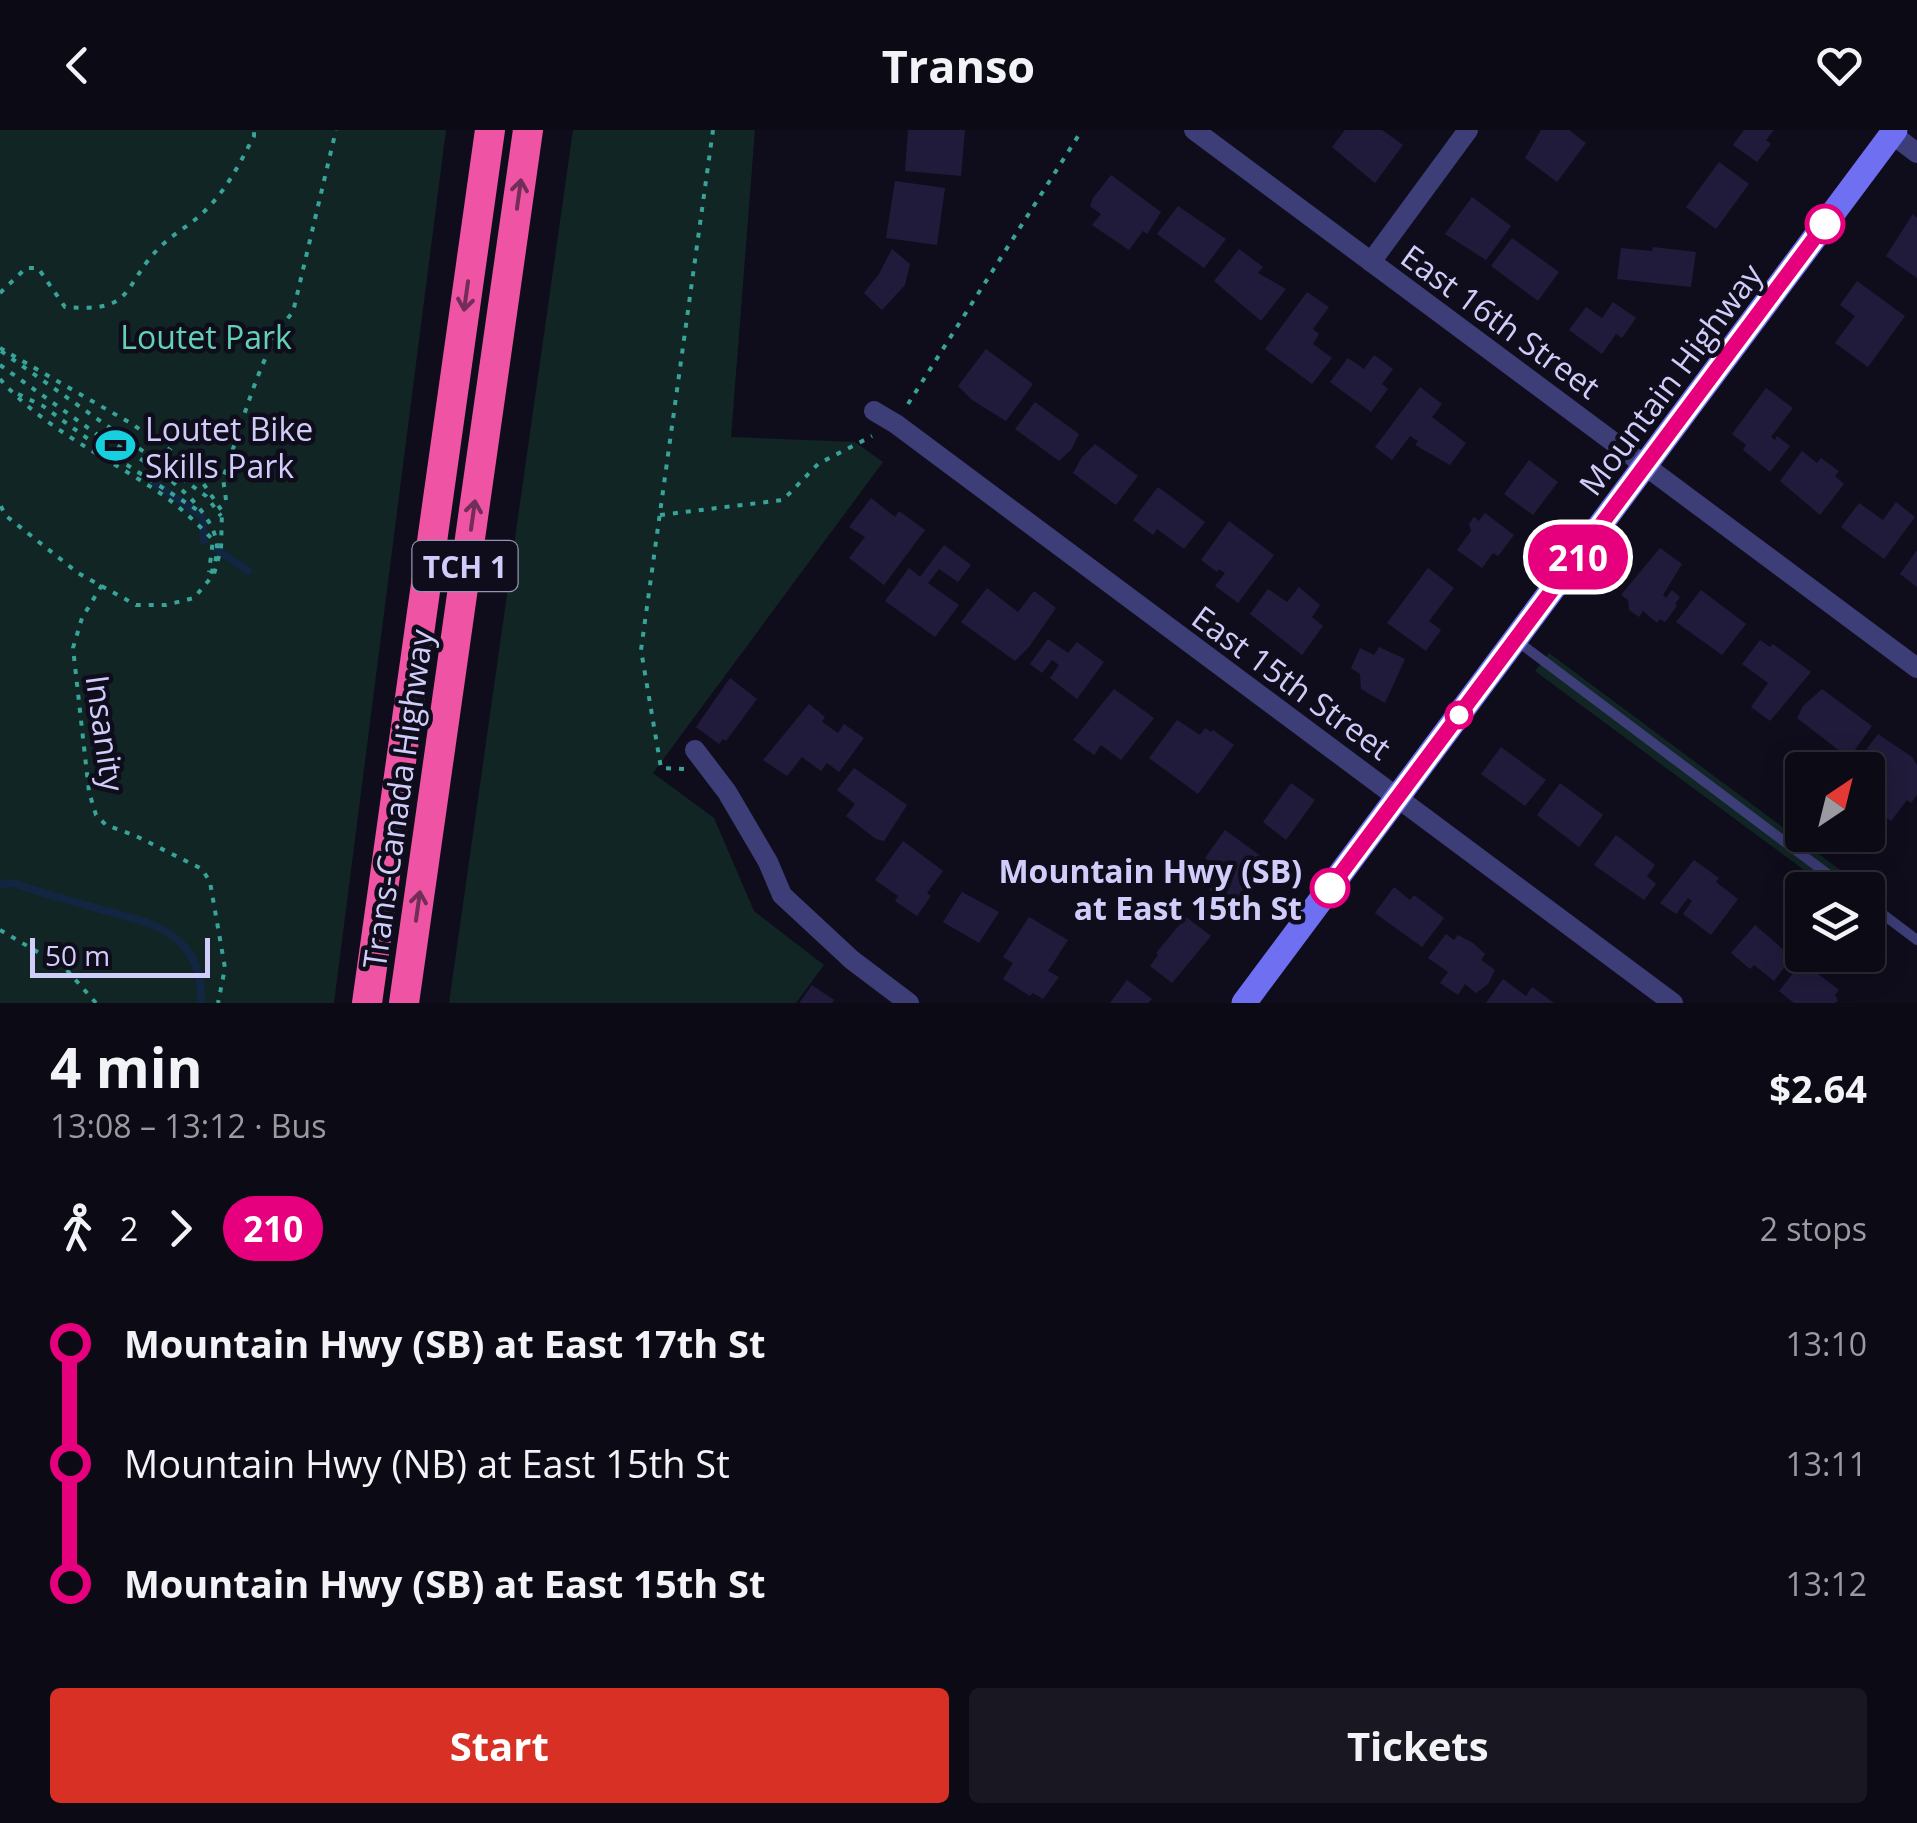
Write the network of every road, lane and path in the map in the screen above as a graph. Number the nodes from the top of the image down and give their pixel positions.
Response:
1 (254, 130) edge
2 (336, 130) edge
3 (490, 130) edge
4 (528, 130) edge
5 (714, 130) edge
6 (1082, 130) edge
7 (1194, 130) edge
8 (1468, 130) edge
9 (1894, 132) edge
10 (1917, 152) edge
11 (1370, 262) junction
12 (0, 293) edge
13 (0, 349) edge
14 (0, 366) edge
15 (0, 379) edge
16 (13, 392) junction
17 (874, 412) dead end
18 (896, 424) junction
19 (1646, 466) junction
20 (226, 500) dead end
21 (0, 504) edge
22 (660, 516) junction
23 (208, 517) junction
24 (222, 520) junction
25 (208, 582) junction
26 (102, 584) junction
27 (1516, 640) junction
28 (1917, 668) edge
29 (695, 750) dead end
30 (708, 770) junction
31 (1398, 797) junction
32 (1826, 872) edge
33 (1885, 916) edge
34 (0, 930) edge
35 (1917, 940) edge
36 (96, 1003) edge
37 (218, 1003) edge
38 (368, 1003) edge
39 (404, 1003) edge
40 (908, 1003) edge
41 (1244, 1003) edge
42 (1674, 1003) edge

1 - 12 path
2 - 20 path
3 -> 38 highway, Trans-Canada Highway / TCH 1
39 -> 4 highway, Trans-Canada Highway / TCH 1
5 - 22 path
6 - 18 path
7 - 11 street, East 16th Street
8 - 11 street
9 - 10 street
9 - 19 main road, Mountain Highway
11 - 19 street, East 16th Street
13 - 24 path
13 - 24 path
14 - 23 path
15 - 16 path
16 - 23 path
16 - 25 path
17 - 18 street, East 15th Street
18 - 22 path
18 - 31 street, East 15th Street
19 - 27 main road, Mountain Highway
19 - 28 street, East 16th Street
21 - 26 path
22 - 30 path
23 - 25 path
24 - 25 path
25 - 26 path
26 - 37 path, Insanity
27 - 31 main road, Mountain Highway
27 - 32 lane
29 - 30 street
30 - 40 street
31 - 41 main road, Mountain Highway
31 - 42 street, East 15th Street
33 - 35 lane
34 - 36 path

